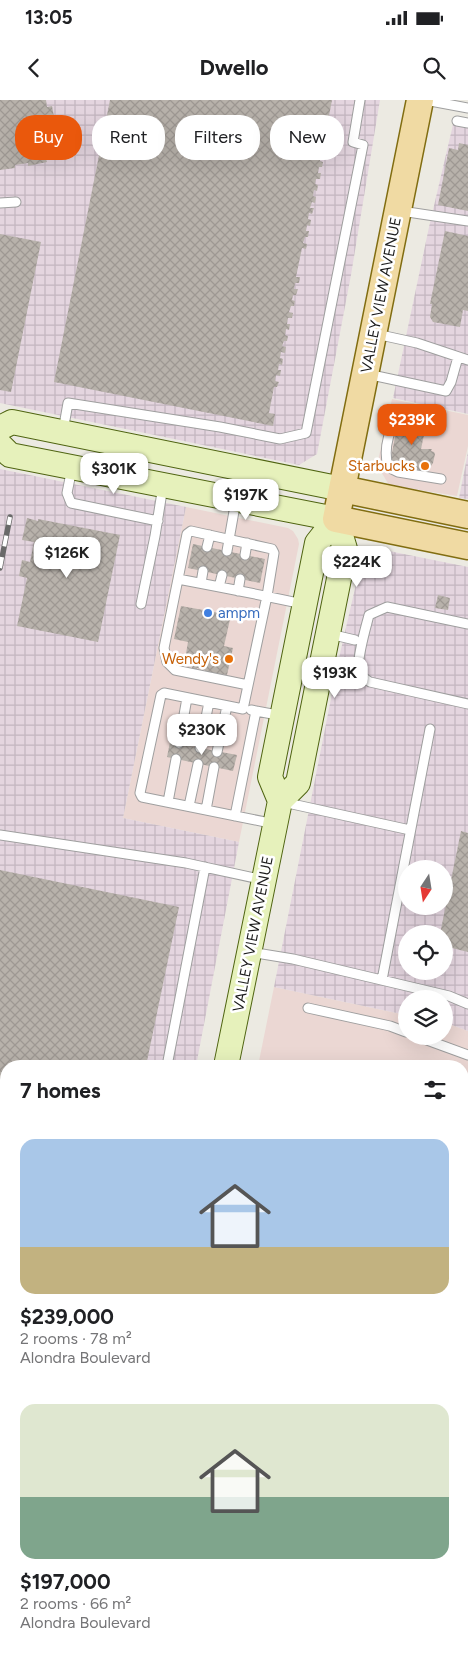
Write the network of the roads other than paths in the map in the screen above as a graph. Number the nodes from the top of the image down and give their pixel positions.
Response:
1 (360, 100) edge
2 (420, 100) edge
3 (425, 100) edge
4 (468, 108) edge
5 (457, 121) dead end
6 (468, 123) edge
7 (16, 202) dead end
8 (0, 203) edge
9 (398, 211) junction
10 (468, 221) edge
11 (373, 334) junction
12 (458, 357) junction
13 (468, 360) edge
14 (365, 373) junction
15 (404, 412) dead end
16 (0, 428) edge
17 (63, 433) junction
18 (0, 445) edge
19 (72, 468) junction
20 (441, 480) dead end
21 (163, 486) junction
22 (342, 489) junction
23 (236, 500) junction
24 (468, 515) edge
25 (336, 519) junction
26 (158, 521) junction
27 (210, 535) junction
28 (228, 540) junction
29 (247, 544) junction
30 (468, 546) edge
31 (208, 547) dead end
32 (227, 551) dead end
33 (245, 555) dead end
34 (203, 571) dead end
35 (222, 575) dead end
36 (240, 578) dead end
37 (178, 579) junction
38 (201, 583) junction
39 (219, 587) junction
40 (238, 591) junction
41 (267, 596) junction
42 (141, 604) dead end
43 (305, 604) junction
44 (468, 624) edge
45 (334, 636) dead end
46 (355, 640) dead end
47 (248, 685) junction
48 (187, 698) junction
49 (209, 702) junction
50 (468, 704) edge
51 (227, 706) junction
52 (243, 709) junction
53 (256, 711) junction
54 (283, 716) junction
55 (430, 729) dead end
56 (179, 744) dead end
57 (200, 748) dead end
58 (217, 752) dead end
59 (176, 759) dead end
60 (198, 764) dead end
61 (214, 767) dead end
62 (280, 801) junction
63 (168, 802) junction
64 (189, 806) junction
65 (206, 810) junction
66 (235, 816) junction
67 (275, 824) junction
68 (410, 830) junction
69 (0, 835) edge
70 (205, 867) junction
71 (264, 880) junction
72 (249, 952) junction
73 (382, 980) junction
74 (468, 1004) edge
75 (308, 1008) dead end
76 (398, 1029) edge
77 (441, 1045) edge
78 (468, 1055) edge
79 (168, 1060) edge
80 (227, 1060) edge

1 - 17 lane
2 - 9 main road, VALLEY VIEW AVENUE
3 - 4 lane
5 - 6 lane
7 - 8 lane
9 - 10 lane
9 - 11 main road, VALLEY VIEW AVENUE
11 - 12 lane
11 - 14 main road, VALLEY VIEW AVENUE
12 - 13 lane
12 - 14 lane
14 - 22 main road, VALLEY VIEW AVENUE
15 - 20 lane
16 - 17 main road
17 - 22 main road
18 - 19 main road
19 - 21 main road
19 - 26 lane
21 - 23 main road
21 - 26 lane
22 - 24 main road
22 - 25 main road, VALLEY VIEW AVENUE
23 - 25 main road
23 - 28 lane
25 - 30 main road
25 - 43 main road, VALLEY VIEW AVENUE
25 - 62 main road, VALLEY VIEW AVENUE
26 - 42 lane
27 - 28 lane
27 - 31 lane
27 - 37 lane
28 - 29 lane
28 - 32 lane
29 - 33 lane
29 - 41 lane
34 - 38 lane
35 - 39 lane
36 - 40 lane
37 - 38 lane
37 - 47 lane
38 - 39 lane
39 - 40 lane
40 - 41 lane
41 - 43 lane
41 - 47 lane
43 - 54 main road, VALLEY VIEW AVENUE
44 - 50 lane
45 - 46 lane
47 - 52 lane
48 - 49 lane
48 - 56 lane
48 - 63 lane
49 - 51 lane
49 - 57 lane
51 - 52 lane
51 - 58 lane
52 - 53 lane
53 - 54 lane
53 - 66 lane
54 - 62 main road, VALLEY VIEW AVENUE
55 - 68 lane
59 - 63 lane
60 - 64 lane
61 - 65 lane
62 - 67 main road, VALLEY VIEW AVENUE
62 - 68 lane
63 - 64 lane
64 - 65 lane
65 - 66 lane
66 - 67 lane
67 - 71 main road, VALLEY VIEW AVENUE
68 - 73 lane
69 - 70 lane
70 - 71 lane
70 - 79 lane
71 - 72 main road, VALLEY VIEW AVENUE
72 - 73 lane
72 - 80 main road, VALLEY VIEW AVENUE
73 - 74 lane
75 - 76 lane
77 - 78 lane

